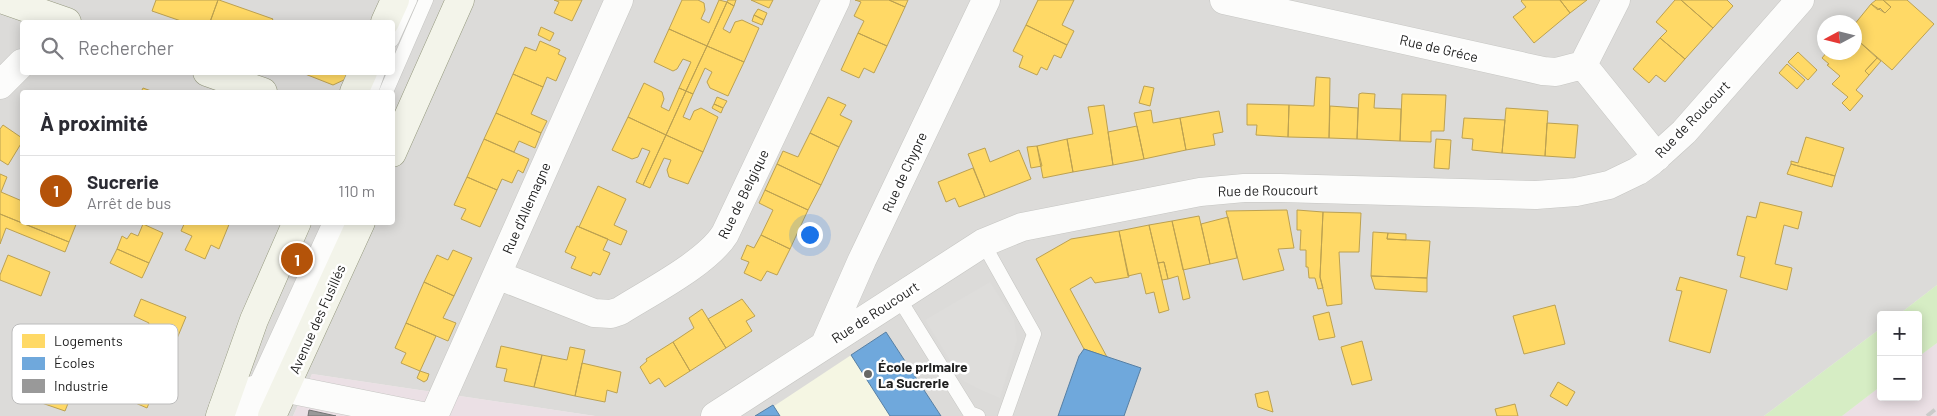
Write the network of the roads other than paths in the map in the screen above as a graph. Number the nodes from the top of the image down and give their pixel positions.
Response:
1 (4, 0) edge
2 (395, 0) edge
3 (410, 0) edge
4 (426, 0) edge
5 (460, 0) edge
6 (619, 0) edge
7 (836, 0) edge
8 (986, 0) edge
9 (1224, 0) edge
10 (1616, 0) edge
11 (1800, 0) edge
12 (59, 20) edge
13 (386, 20) edge
14 (395, 33) edge
15 (20, 64) edge
16 (1583, 66) junction
17 (395, 71) edge
18 (215, 75) edge
19 (362, 75) edge
20 (377, 75) edge
21 (393, 75) edge
22 (0, 85) edge
23 (257, 90) edge
24 (355, 90) edge
25 (372, 90) edge
26 (387, 90) edge
27 (395, 143) edge
28 (1657, 157) junction
29 (296, 225) edge
30 (329, 225) edge
31 (344, 225) edge
32 (358, 225) edge
33 (983, 242) junction
34 (497, 275) junction
35 (898, 297) junction
36 (825, 344) junction
37 (266, 395) edge
38 (228, 413) edge
39 (272, 416) edge
40 (422, 416) edge
41 (434, 416) edge
42 (715, 416) edge
43 (978, 416) edge
44 (1005, 416) edge

1 - 12 main road
2 - 13 main road
3 - 14 lane
4 - 17 lane
5 - 27 main road
6 - 34 street, Rue d'Allemagne
7 - 34 street, Rue de Belgique
8 - 36 street, Rue de Chypre
9 - 16 street, Rue de Gréce
10 - 16 street
11 - 28 street, Rue de Roucourt
15 - 22 street
16 - 28 street
18 - 23 main road
19 - 24 main road
20 - 25 lane
21 - 26 lane
28 - 33 street, Rue de Roucourt
29 - 38 main road
30 - 37 lane
31 - 37 lane
32 - 37 main road, Avenue des Fusillés
33 - 35 street, Rue de Roucourt
33 - 44 lane
34 - 41 street, Rue d'Allemagne
35 - 36 street, Rue de Roucourt
35 - 43 lane
36 - 42 street, Rue de Roucourt
37 - 38 street
37 - 39 main road, Avenue des Fusillés
37 - 40 street

